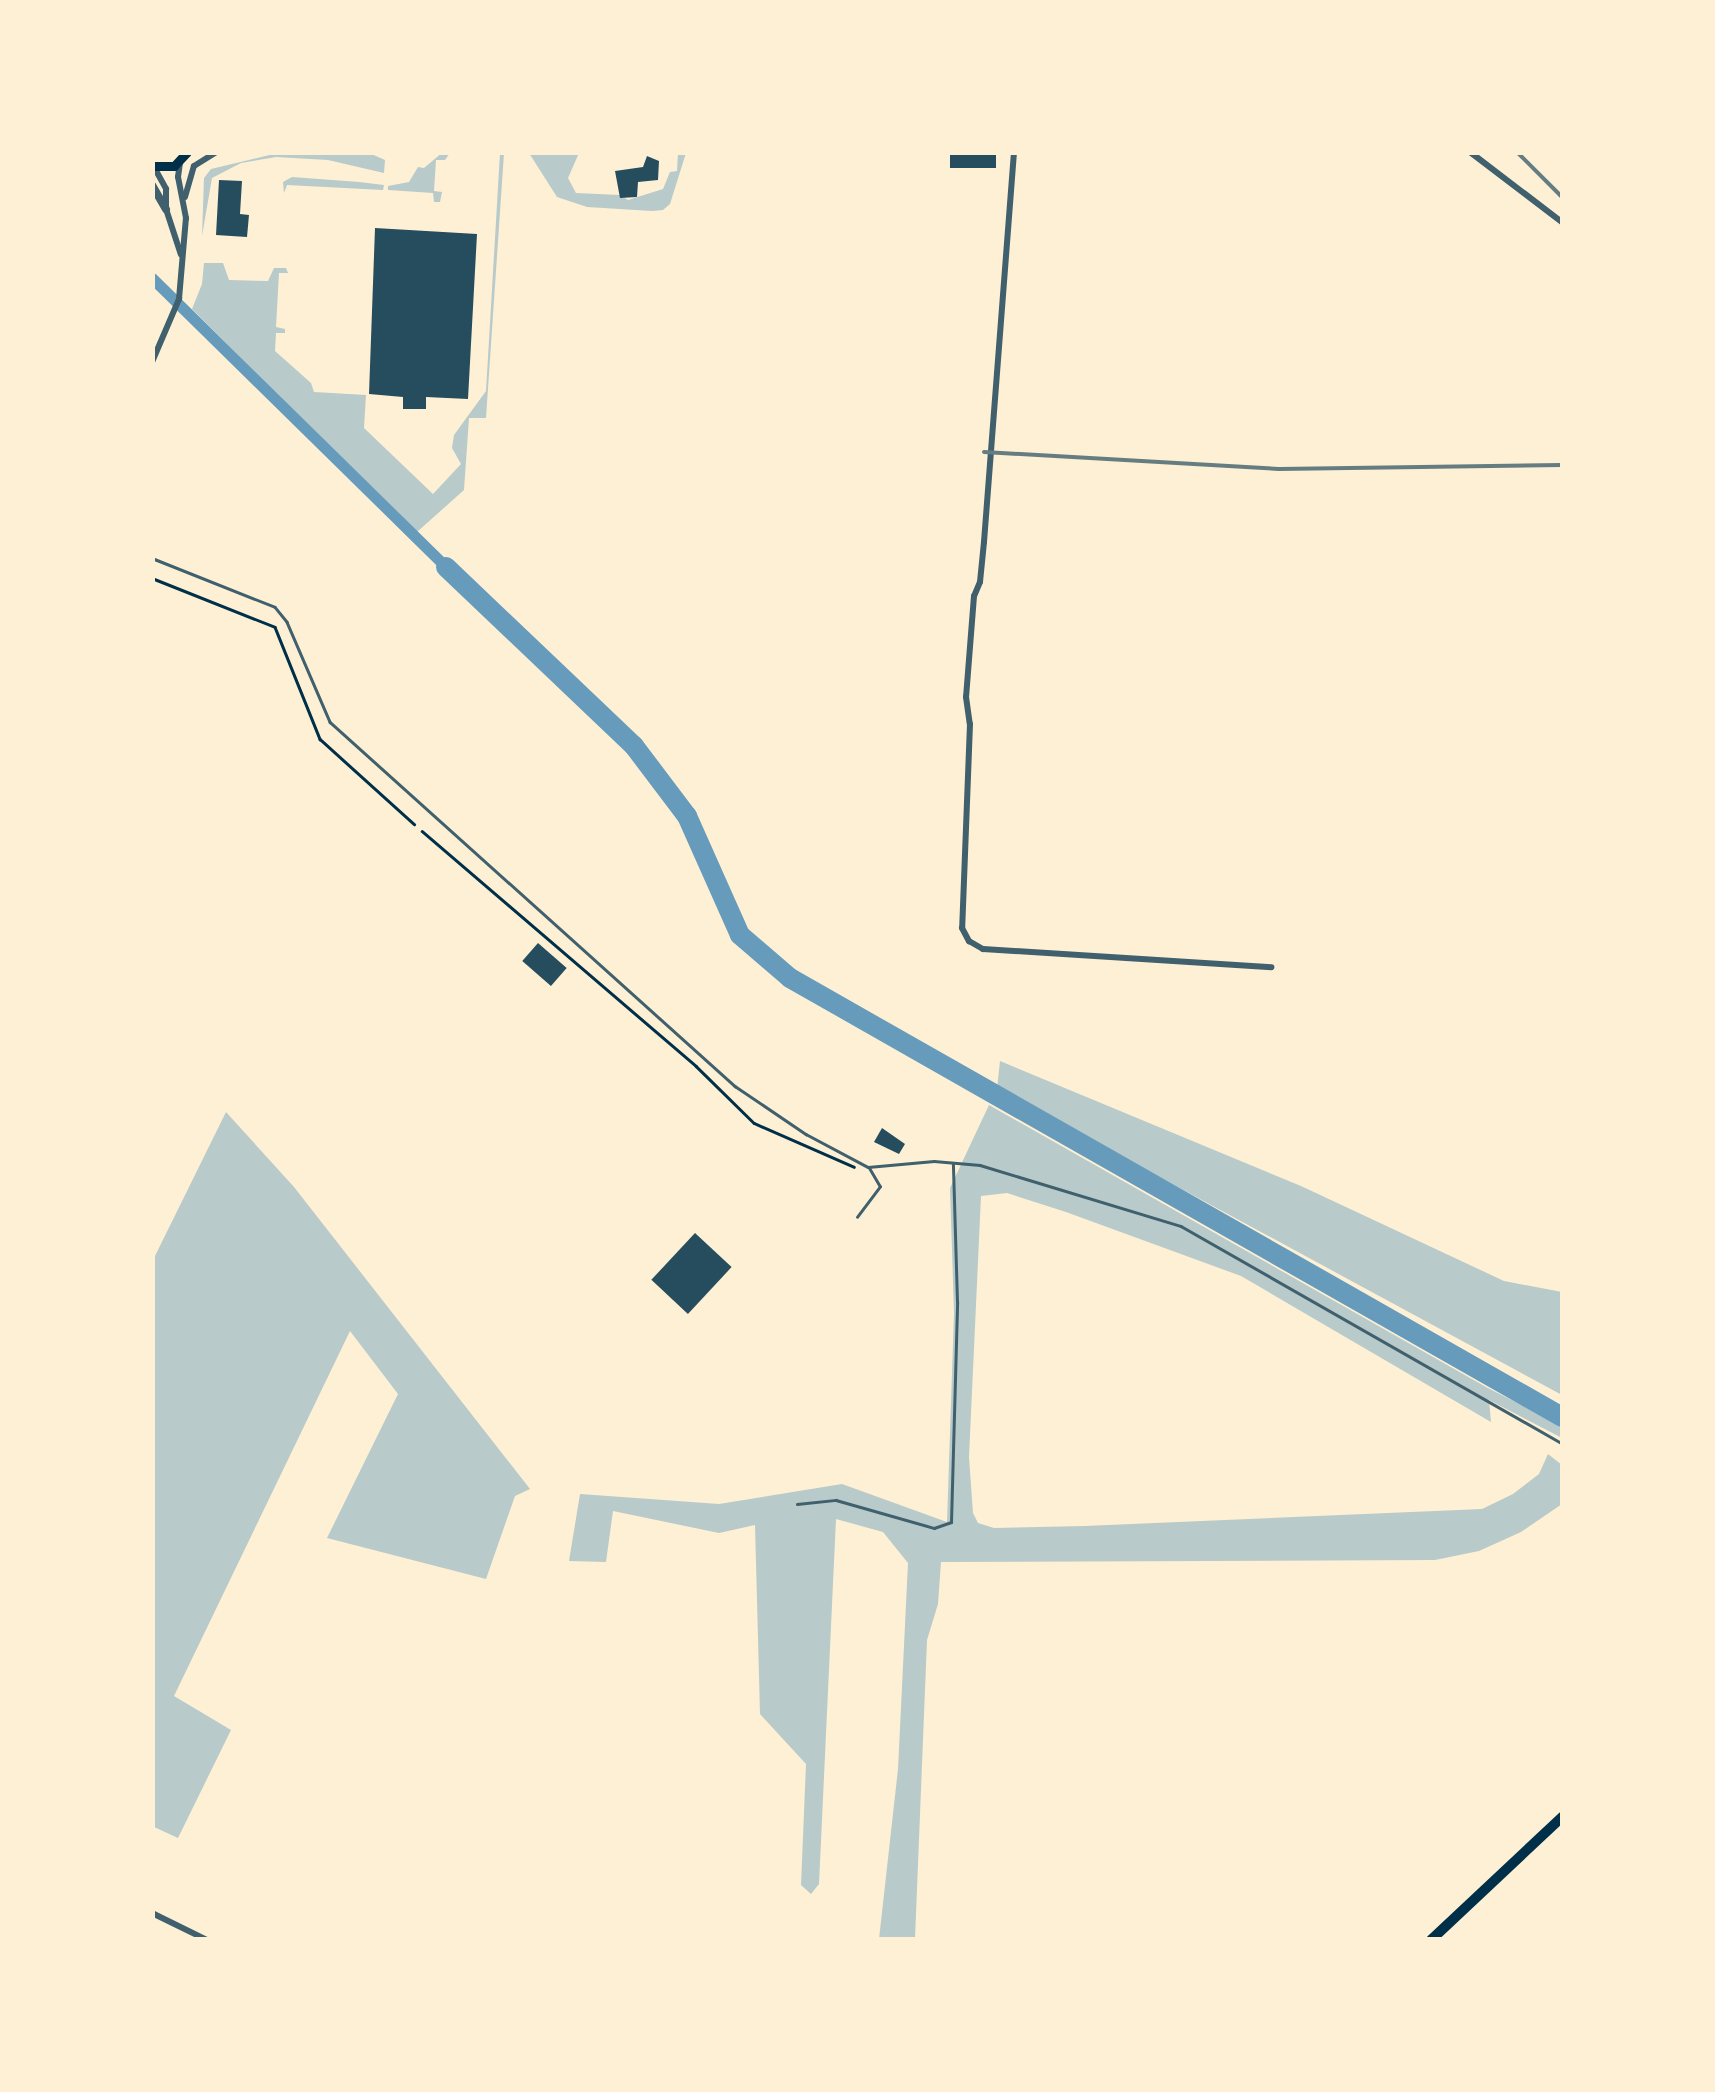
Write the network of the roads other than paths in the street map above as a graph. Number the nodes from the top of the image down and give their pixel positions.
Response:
1 (216, 152) edge
2 (1014, 152) edge
3 (1470, 152) edge
4 (186, 156) edge
5 (153, 167) edge
6 (152, 185) edge
7 (184, 198) junction
8 (166, 209) junction
9 (1562, 222) edge
10 (181, 256) junction
11 (152, 362) edge
12 (152, 558) edge
13 (1271, 967) dead end
14 (953, 1161) junction
15 (868, 1166) junction
16 (858, 1217) dead end
17 (1562, 1444) edge
18 (797, 1504) dead end
19 (1562, 1817) edge
20 (152, 1914) edge
21 (207, 1940) edge
22 (1431, 1940) edge

1 - 7 street
2 - 13 street
3 - 9 street
4 - 5 main road
4 - 7 street
5 - 8 street
6 - 8 street
7 - 10 street
8 - 10 street
10 - 11 street
12 - 15 lane
14 - 15 lane
14 - 17 lane
14 - 18 lane
15 - 16 lane
19 - 22 main road
20 - 21 street

